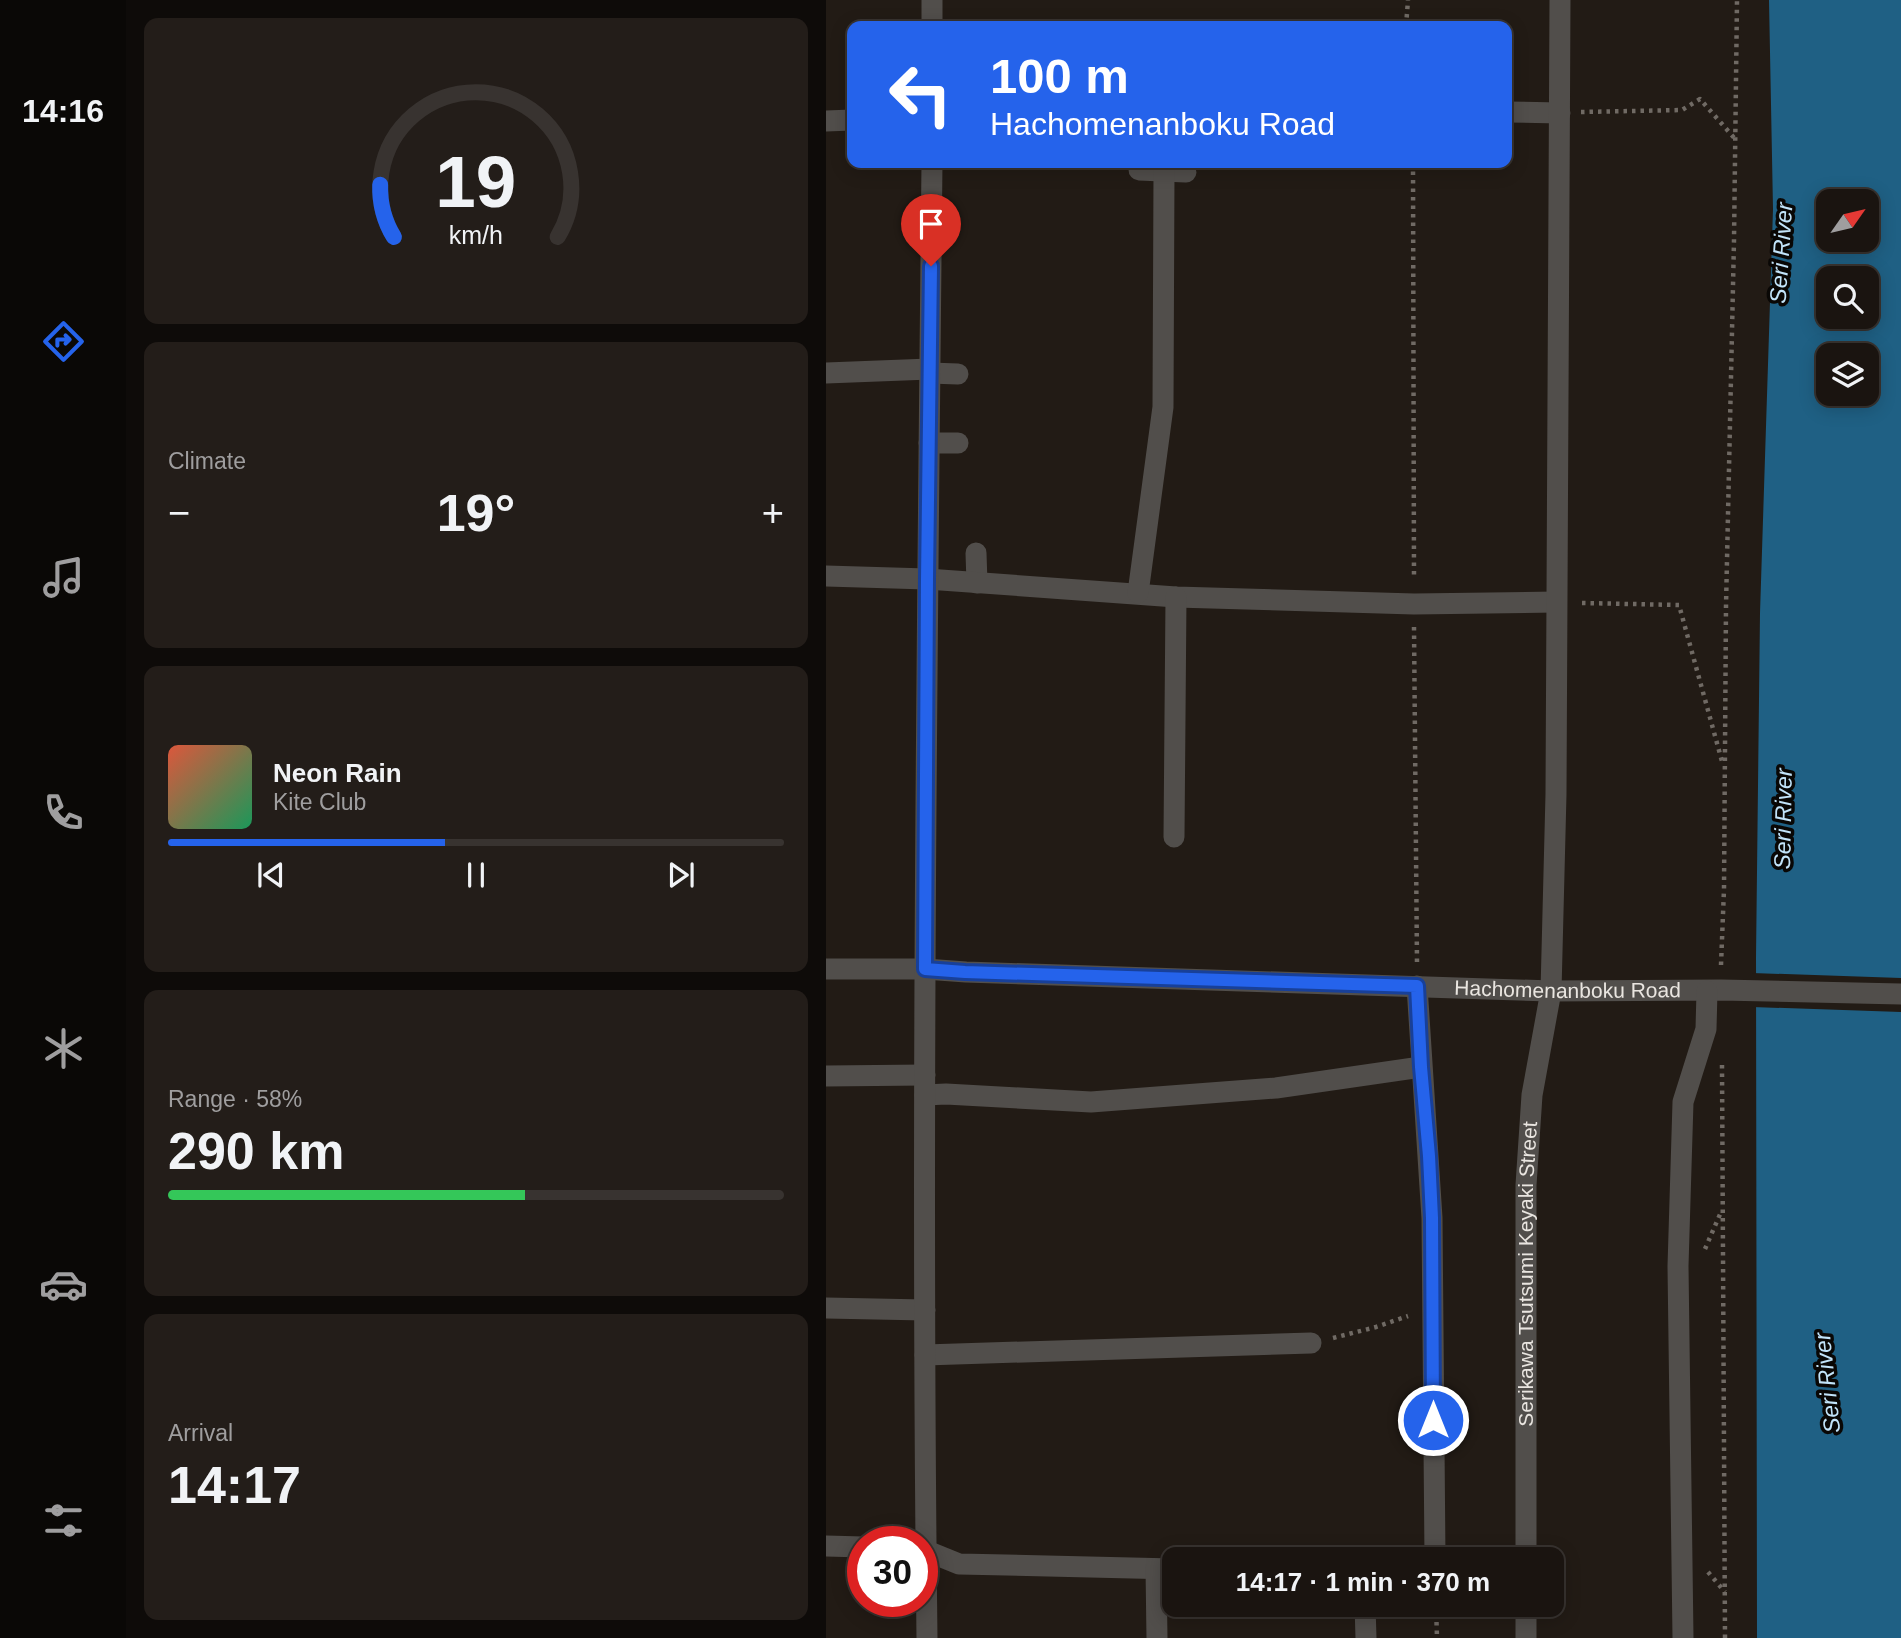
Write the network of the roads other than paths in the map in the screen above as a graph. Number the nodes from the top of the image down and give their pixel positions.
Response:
1 (932, 0) edge
2 (1560, 0) edge
3 (932, 21) edge
4 (1512, 112) edge
5 (1560, 113) junction
6 (847, 120) edge
7 (826, 121) edge
8 (932, 168) edge
9 (1139, 170) dead end
10 (930, 371) junction
11 (826, 373) edge
12 (958, 374) dead end
13 (929, 443) junction
14 (958, 443) dead end
15 (976, 553) dead end
16 (826, 576) edge
17 (927, 579) junction
18 (976, 583) junction
19 (1138, 593) junction
20 (1176, 597) junction
21 (1556, 602) junction
22 (1174, 837) dead end
23 (826, 969) edge
24 (925, 969) junction
25 (1417, 986) junction
26 (1720, 987) junction
27 (1551, 991) junction
28 (1901, 995) edge
29 (1421, 1067) junction
30 (826, 1076) edge
31 (925, 1085) junction
32 (826, 1308) edge
33 (925, 1310) junction
34 (1311, 1343) road end
35 (925, 1355) junction
36 (924, 1526) edge
37 (826, 1546) edge
38 (847, 1547) edge
39 (1435, 1547) edge
40 (1526, 1547) edge
41 (938, 1555) edge
42 (1162, 1569) edge
43 (1162, 1595) edge
44 (926, 1617) edge
45 (1365, 1617) edge
46 (1526, 1617) edge
47 (927, 1638) edge
48 (1157, 1638) edge
49 (1366, 1638) edge
50 (1526, 1638) edge
51 (1683, 1638) edge

1 - 3 street
2 - 5 street, Serikawa Tsutsumi Keyaki Street
4 - 5 street
5 - 21 street, Serikawa Tsutsumi Keyaki Street
6 - 7 street
8 - 10 street
9 - 19 street
10 - 11 street
10 - 12 street
10 - 13 street
13 - 14 street
13 - 17 street
15 - 18 street
16 - 17 street
17 - 18 street
17 - 24 street
18 - 19 street
19 - 20 street
20 - 21 street
20 - 22 street
21 - 27 street, Serikawa Tsutsumi Keyaki Street
23 - 24 street, Hachomenanboku Road
24 - 25 street, Hachomenanboku Road
24 - 31 street
25 - 27 street, Hachomenanboku Road
25 - 29 street
26 - 27 street, Hachomenanboku Road
26 - 28 street, Hachomenanboku Road
26 - 51 street
27 - 40 street, Serikawa Tsutsumi Keyaki Street
29 - 31 street
29 - 39 street
30 - 31 street
31 - 33 street
32 - 33 street
33 - 35 street
34 - 35 street
35 - 36 street
37 - 38 street
41 - 42 street
43 - 48 street
44 - 47 street
45 - 49 street
46 - 50 street

